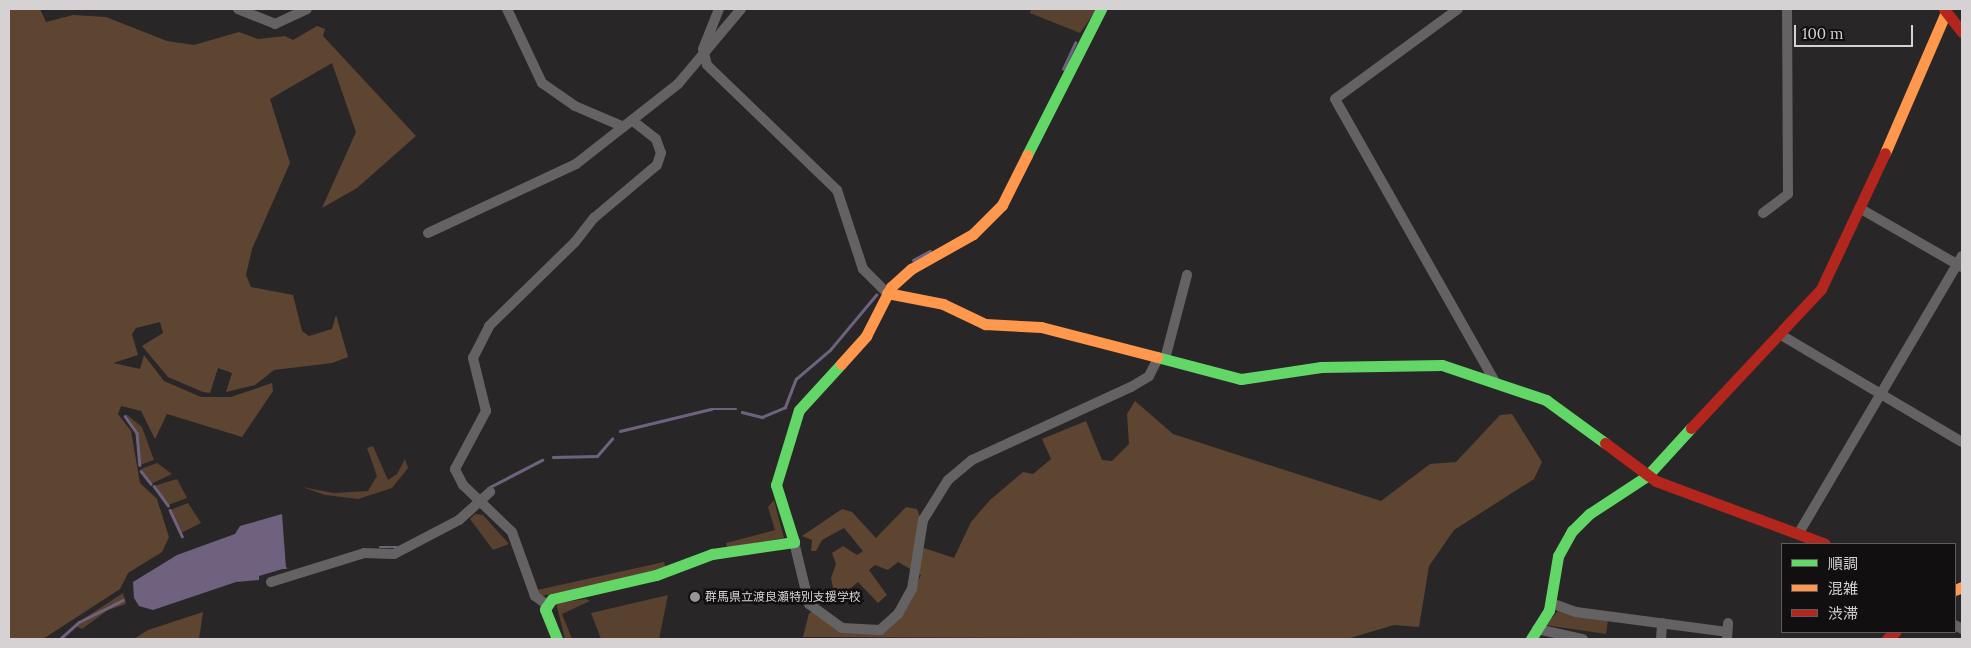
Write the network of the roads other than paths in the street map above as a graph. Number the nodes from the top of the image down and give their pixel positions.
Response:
1 (238, 9) edge
2 (307, 9) edge
3 (507, 9) edge
4 (719, 9) edge
5 (741, 9) edge
6 (1101, 9) edge
7 (1458, 9) edge
8 (1787, 9) edge
9 (1945, 10) edge
10 (1962, 32) edge
11 (703, 58) junction
12 (633, 121) junction
13 (624, 127) junction
14 (1861, 209) junction
15 (1763, 213) dead end
16 (428, 233) dead end
17 (1961, 262) edge
18 (1187, 274) dead end
19 (887, 293) junction
20 (1781, 335) junction
21 (1162, 358) junction
22 (1496, 384) junction
23 (1881, 394) junction
24 (1962, 442) edge
25 (1647, 476) junction
26 (490, 492) dead end
27 (480, 501) junction
28 (1800, 531) junction
29 (794, 542) junction
30 (1823, 543) edge
31 (271, 582) dead end
32 (1551, 603) junction
33 (546, 604) junction
34 (1662, 623) junction
35 (1537, 629) junction
36 (1728, 632) edge
37 (557, 639) edge
38 (1530, 639) edge
39 (1583, 639) edge
40 (1661, 639) edge

1 - 2 street
3 - 13 street
4 - 11 street
5 - 11 street
6 - 19 street
7 - 22 street
8 - 15 street
9 - 10 street
9 - 14 street
11 - 12 street
11 - 19 street
12 - 13 street
12 - 27 street
13 - 16 street
14 - 17 street
14 - 20 street
17 - 23 street
18 - 21 street
19 - 21 street
19 - 29 street
20 - 23 street
20 - 25 street
21 - 22 street
21 - 29 street
22 - 25 street
23 - 24 street
23 - 28 street
25 - 28 street
25 - 32 street
26 - 27 street
27 - 31 street
27 - 33 street
28 - 30 street
29 - 33 street
32 - 34 street
32 - 35 street
33 - 37 street
34 - 36 street
34 - 40 street
35 - 38 street
35 - 39 street

